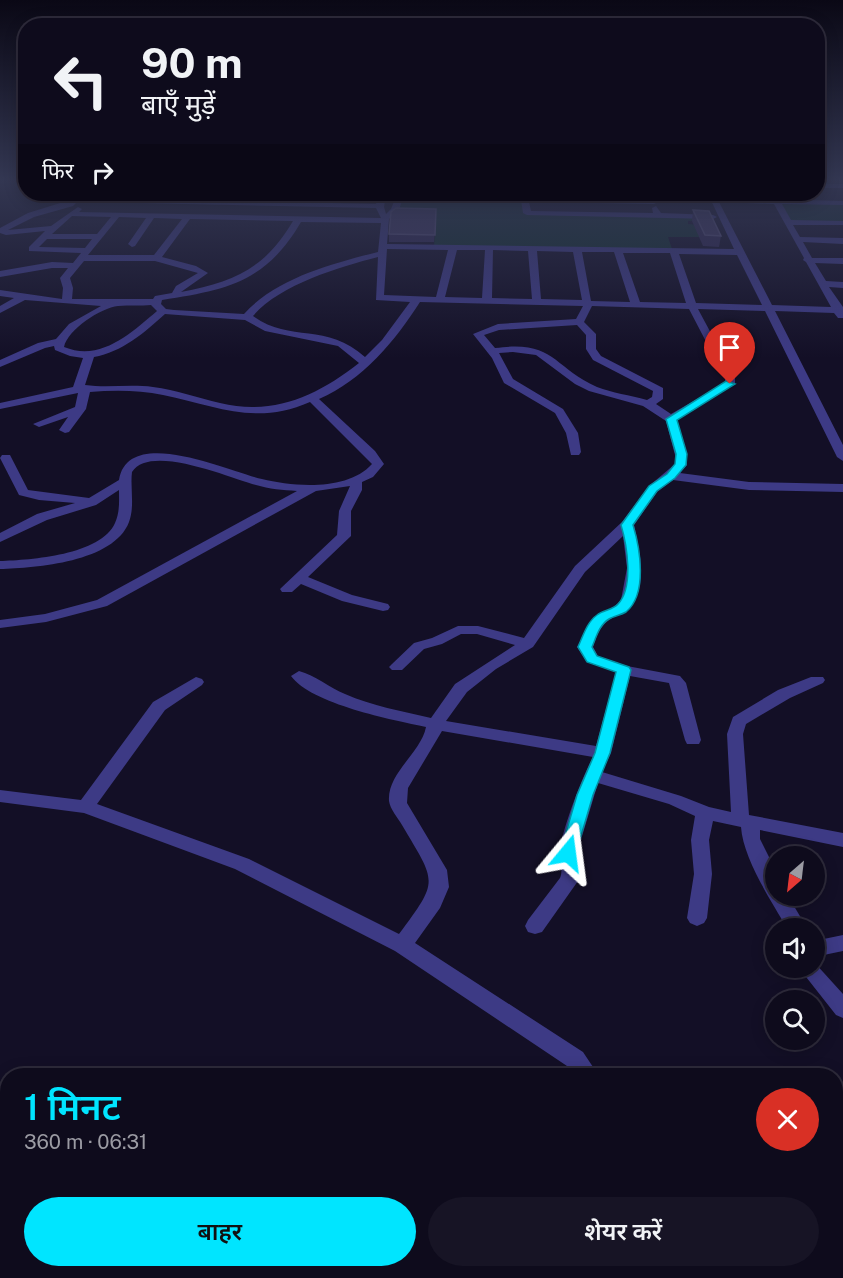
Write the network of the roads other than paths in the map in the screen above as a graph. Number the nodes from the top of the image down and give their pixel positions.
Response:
1 (42, 239) edge
2 (98, 239) edge
3 (136, 239) edge
4 (171, 239) edge
5 (286, 239) edge
6 (383, 239) edge
7 (734, 239) edge
8 (796, 239) joint
9 (843, 241) edge
10 (132, 244) dead end
11 (453, 247) junction
12 (489, 247) junction
13 (532, 248) junction
14 (577, 249) junction
15 (617, 249) junction
16 (382, 250) junction
17 (673, 250) junction
18 (740, 252) junction
19 (82, 258) junction
20 (157, 258) junction
21 (807, 260) junction
22 (843, 261) edge
23 (0, 274) edge
24 (821, 284) junction
25 (843, 285) edge
26 (0, 293) edge
27 (179, 295) junction
28 (22, 298) junction
29 (67, 300) junction
30 (416, 300) junction
31 (440, 300) junction
32 (487, 301) junction
33 (537, 302) junction
34 (587, 303) junction
35 (112, 304) junction
36 (636, 305) junction
37 (160, 306) junction
38 (692, 306) junction
39 (768, 307) junction
40 (0, 310) edge
41 (840, 310) edge
42 (247, 317) junction
43 (843, 319) edge
44 (579, 322) junction
45 (59, 342) junction
46 (494, 351) junction
47 (89, 356) junction
48 (364, 362) junction
49 (0, 364) edge
50 (81, 388) junction
51 (312, 398) junction
52 (648, 404) junction
53 (0, 406) edge
54 (80, 409) junction
55 (671, 419) junction
56 (39, 424) dead end
57 (65, 430) dead end
58 (576, 452) dead end
59 (843, 457) edge
60 (6, 458) dead end
61 (671, 476) junction
62 (356, 481) junction
63 (122, 483) junction
64 (312, 488) junction
65 (843, 488) edge
66 (91, 502) junction
67 (627, 525) junction
68 (2, 535) edge
69 (0, 565) edge
70 (299, 578) junction
71 (287, 589) dead end
72 (383, 607) dead end
73 (0, 624) edge
74 (528, 644) junction
75 (397, 667) dead end
76 (624, 670) junction
77 (299, 676) dead end
78 (817, 680) dead end
79 (196, 682) dead end
80 (435, 724) junction
81 (693, 740) dead end
82 (603, 753) junction
83 (592, 775) junction
84 (0, 796) edge
85 (86, 807) junction
86 (705, 813) junction
87 (745, 820) junction
88 (843, 840) edge
89 (765, 869) edge
90 (697, 918) dead end
91 (535, 926) dead end
92 (843, 943) edge
93 (402, 945) junction
94 (825, 947) edge
95 (817, 978) edge
96 (843, 1009) edge
97 (582, 1068) edge

1 - 19 street
2 - 19 street
3 - 10 street
4 - 20 street
5 - 27 street
6 - 16 street
7 - 18 street
8 - 9 street
8 - 21 street
11 - 12 street
11 - 16 street
11 - 31 street
12 - 13 street
12 - 32 street
13 - 14 street
13 - 33 street
14 - 15 street
14 - 34 street
15 - 17 street
15 - 36 street
16 - 30 street
16 - 42 street
17 - 18 street
17 - 38 street
18 - 39 street
19 - 20 street
19 - 23 street
19 - 29 street
20 - 27 street
21 - 22 street
21 - 24 street
24 - 25 street
24 - 41 street
26 - 28 street
27 - 37 street
28 - 29 street
28 - 40 street
29 - 35 street
30 - 31 street
30 - 48 street
31 - 32 street
32 - 33 street
33 - 34 street
34 - 36 street
34 - 44 street
35 - 37 street
35 - 45 street
36 - 38 street
37 - 42 street
37 - 47 street
38 - 39 street
38 - 55 street
39 - 41 street
39 - 59 street
41 - 43 street
42 - 48 street
44 - 46 street
44 - 52 street
45 - 47 street
45 - 49 street
46 - 52 street
46 - 58 street
47 - 50 street
48 - 51 street
50 - 51 street
50 - 53 street
50 - 54 street
51 - 62 street
52 - 55 street
54 - 56 street
54 - 57 street
55 - 61 street
60 - 66 street
61 - 65 street
61 - 67 street
62 - 64 street
62 - 70 street
63 - 64 street
63 - 66 street
63 - 69 street
64 - 73 street
66 - 68 street
67 - 74 street
67 - 76 street
70 - 71 street
70 - 72 street
74 - 75 street
74 - 80 street
76 - 81 street
76 - 82 street
77 - 80 street
78 - 87 street
79 - 85 street
80 - 82 street
80 - 93 street
82 - 83 street
83 - 86 street
83 - 91 street
84 - 85 street
85 - 93 street
86 - 87 street
86 - 90 street
87 - 88 street
87 - 89 street
92 - 94 street
93 - 97 street
95 - 96 street

